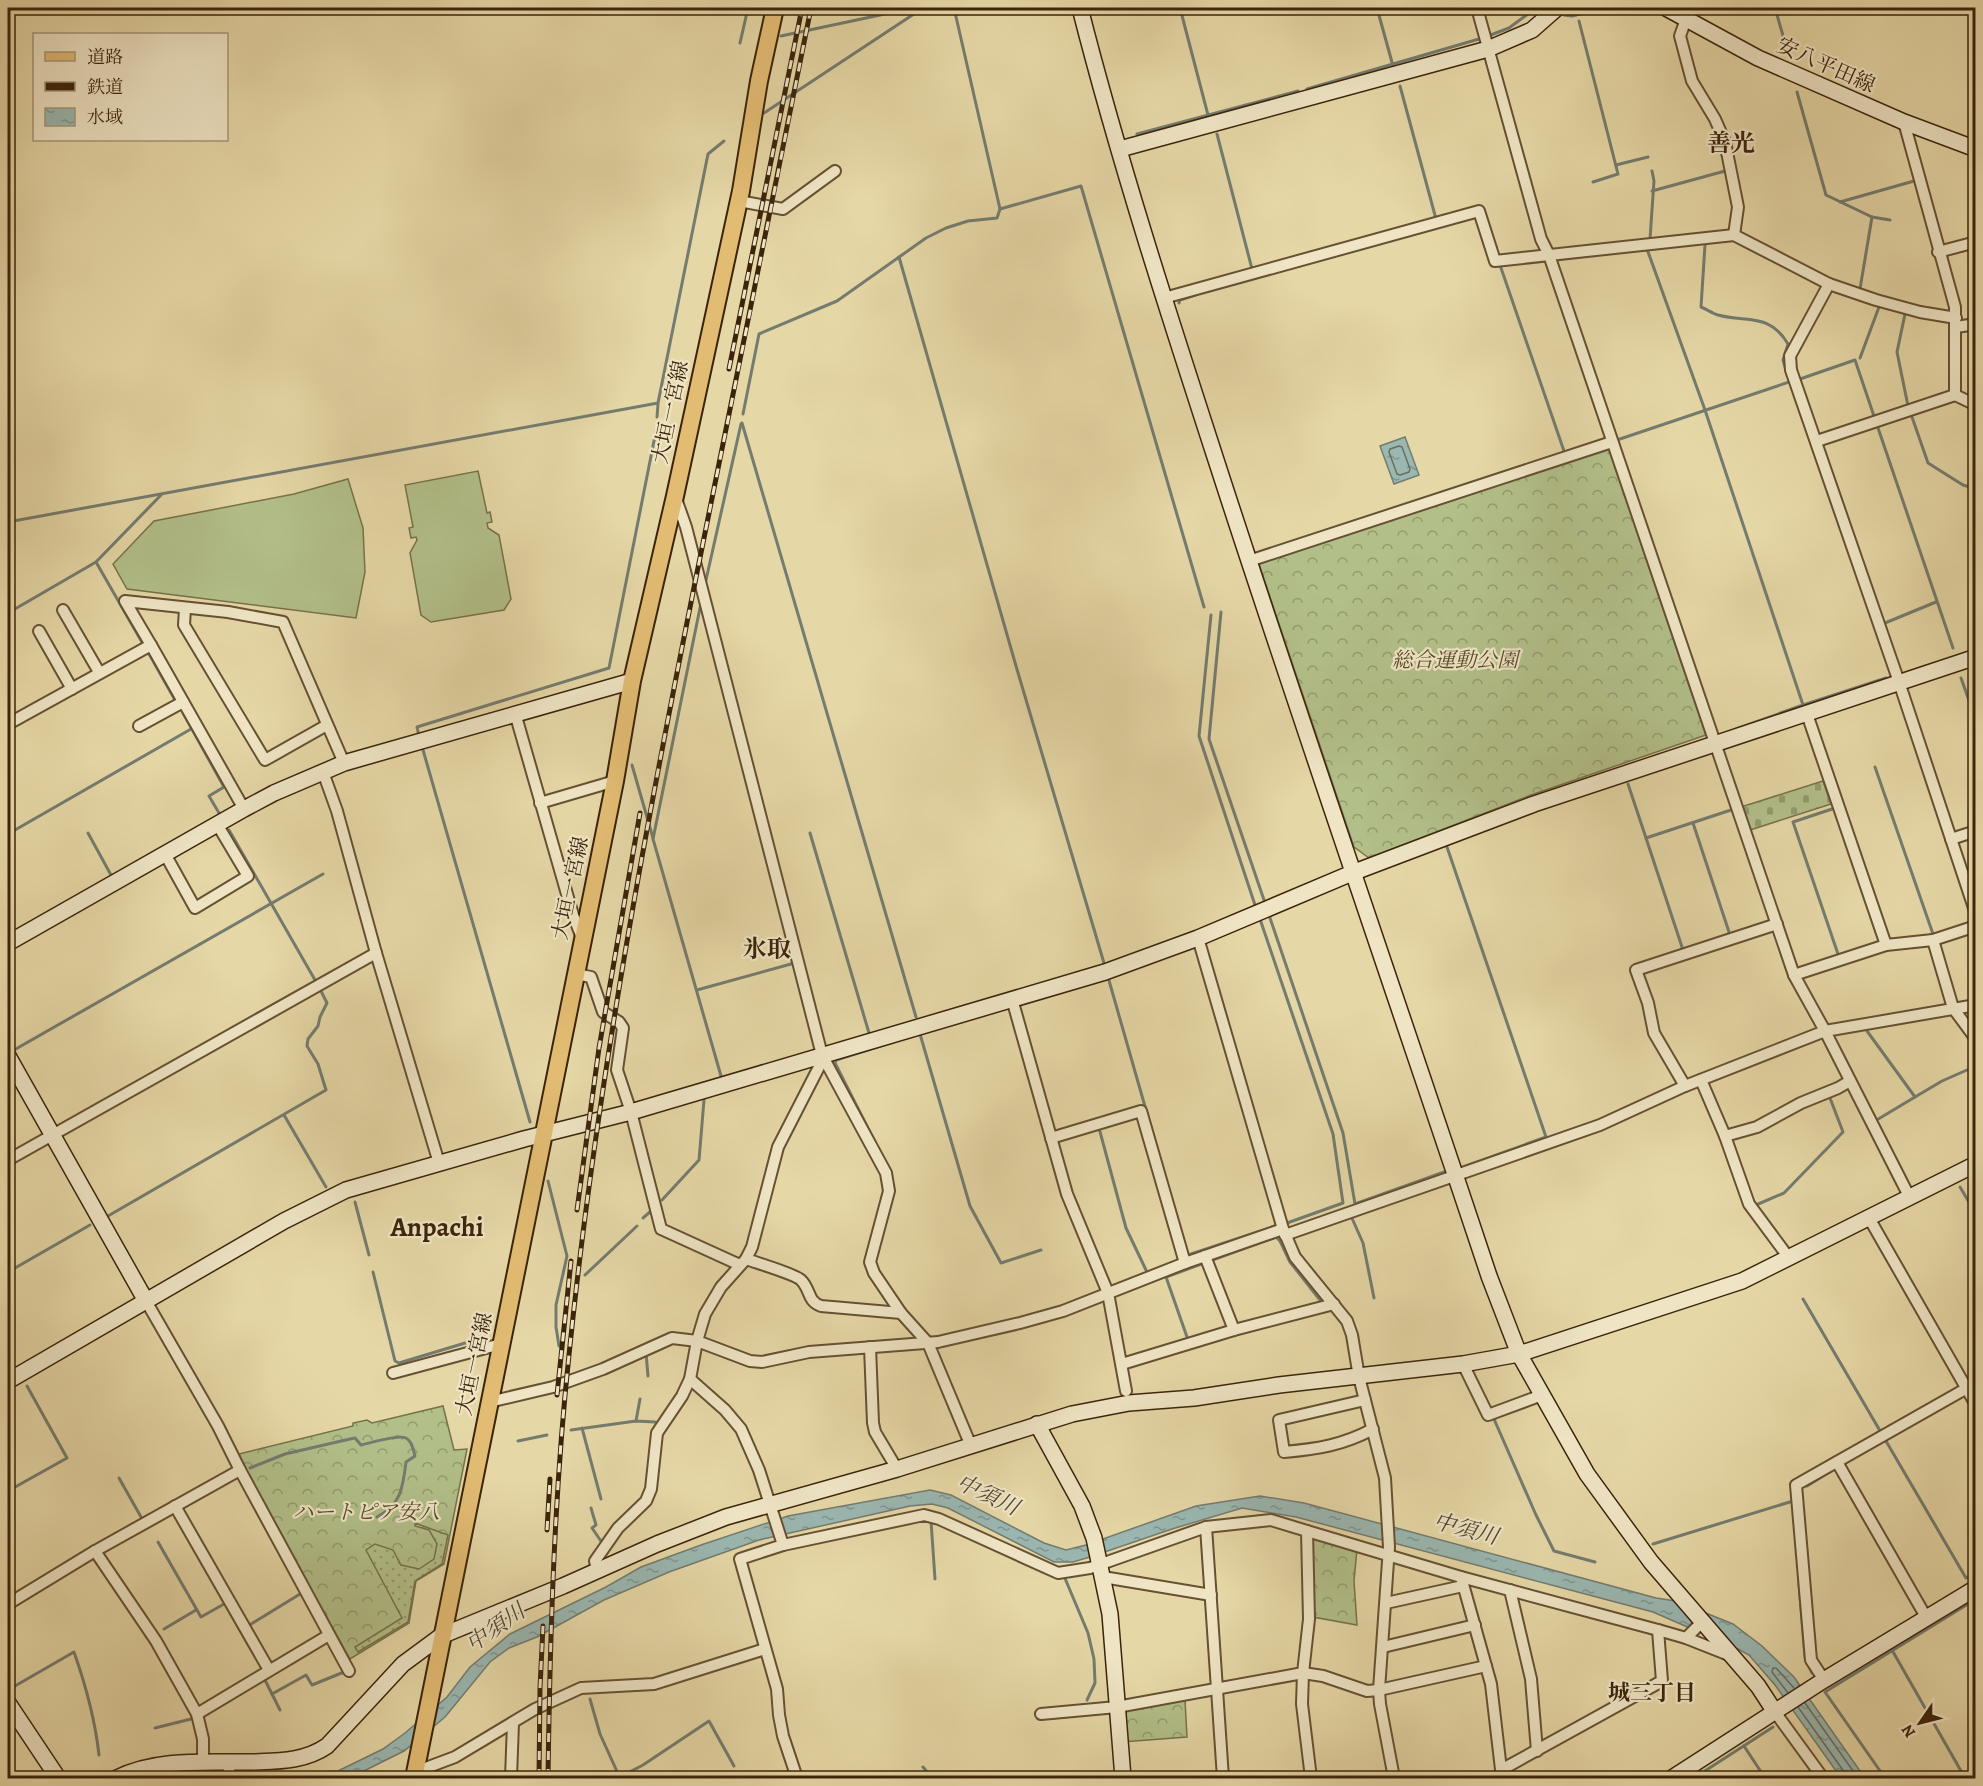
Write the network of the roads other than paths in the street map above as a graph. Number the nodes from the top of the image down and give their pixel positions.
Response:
1 (775, 8) edge
2 (1080, 8) edge
3 (1477, 8) edge
4 (1557, 8) edge
5 (1666, 8) edge
6 (1686, 19) junction
7 (1488, 49) junction
8 (1904, 122) junction
9 (1120, 149) junction
10 (1976, 149) edge
11 (835, 171) dead end
12 (739, 201) junction
13 (1734, 235) junction
14 (1976, 242) edge
15 (1938, 252) junction
16 (1549, 255) junction
17 (1829, 284) junction
18 (1164, 298) junction
19 (1956, 322) junction
20 (1976, 324) edge
21 (1955, 395) junction
22 (1976, 405) edge
23 (1817, 441) junction
24 (1612, 442) junction
25 (675, 496) junction
26 (1249, 561) junction
27 (185, 608) junction
28 (63, 610) dead end
29 (39, 631) dead end
30 (151, 645) junction
31 (1976, 657) edge
32 (99, 672) junction
33 (632, 681) junction
34 (1899, 682) junction
35 (72, 689) junction
36 (183, 702) junction
37 (515, 713) junction
38 (1807, 714) junction
39 (8, 724) edge
40 (327, 725) junction
41 (139, 726) dead end
42 (1715, 743) junction
43 (344, 763) junction
44 (323, 772) junction
45 (615, 781) junction
46 (540, 803) junction
47 (244, 809) junction
48 (217, 824) junction
49 (1976, 831) edge
50 (1951, 839) junction
51 (165, 854) junction
52 (1352, 873) junction
53 (1976, 914) edge
54 (1777, 924) junction
55 (1976, 926) edge
56 (582, 938) junction
57 (1198, 938) junction
58 (1933, 940) junction
59 (8, 943) edge
60 (1886, 945) junction
61 (376, 953) junction
62 (576, 974) junction
63 (1794, 975) junction
64 (1012, 999) junction
65 (1976, 1005) edge
66 (1953, 1008) junction
67 (1825, 1031) junction
68 (1976, 1039) edge
69 (822, 1055) junction
70 (8, 1056) edge
71 (1701, 1080) junction
72 (1850, 1081) junction
73 (1685, 1086) junction
74 (631, 1112) junction
75 (544, 1133) junction
76 (51, 1134) junction
77 (1725, 1136) junction
78 (1051, 1138) junction
79 (8, 1160) edge
80 (439, 1163) junction
81 (1976, 1164) edge
82 (1456, 1174) junction
83 (1910, 1198) junction
84 (1869, 1218) junction
85 (1284, 1232) junction
86 (1205, 1256) junction
87 (1789, 1258) junction
88 (743, 1262) junction
89 (1185, 1263) junction
90 (1108, 1293) junction
91 (146, 1301) junction
92 (1334, 1304) junction
93 (901, 1313) junction
94 (1234, 1330) junction
95 (697, 1341) junction
96 (928, 1343) junction
97 (501, 1344) junction
98 (870, 1347) junction
99 (1519, 1354) junction
100 (1122, 1364) junction
101 (1464, 1364) junction
102 (393, 1373) dead end
103 (1359, 1377) junction
104 (690, 1378) junction
105 (8, 1380) edge
106 (1971, 1386) edge
107 (1126, 1391) junction
108 (1542, 1395) junction
109 (1365, 1400) junction
110 (489, 1402) junction
111 (1147, 1402) junction
112 (1976, 1405) edge
113 (1101, 1407) junction
114 (1037, 1425) junction
115 (1373, 1429) junction
116 (971, 1446) junction
117 (1837, 1462) junction
118 (897, 1469) junction
119 (240, 1470) junction
120 (176, 1506) junction
121 (773, 1510) junction
122 (1206, 1527) junction
123 (1307, 1531) junction
124 (782, 1542) junction
125 (1389, 1550) junction
126 (95, 1551) junction
127 (1101, 1566) junction
128 (597, 1570) junction
129 (1462, 1582) junction
130 (1976, 1588) edge
131 (1510, 1590) junction
132 (1211, 1594) junction
133 (1386, 1603) junction
134 (8, 1604) edge
135 (1926, 1617) junction
136 (1702, 1622) junction
137 (1474, 1625) junction
138 (1658, 1630) junction
139 (329, 1635) junction
140 (441, 1636) junction
141 (1686, 1638) junction
142 (1383, 1647) junction
143 (765, 1649) junction
144 (1732, 1657) junction
145 (1486, 1666) junction
146 (269, 1670) junction
147 (349, 1671) dead end
148 (1303, 1673) junction
149 (1824, 1680) junction
150 (1217, 1689) junction
151 (1379, 1690) junction
152 (8, 1703) edge
153 (1117, 1707) junction
154 (1780, 1709) junction
155 (197, 1714) junction
156 (1041, 1714) dead end
157 (513, 1723) junction
158 (1537, 1751) junction
159 (203, 1763) junction
160 (229, 1771) edge
161 (1502, 1774) edge
162 (414, 1775) edge
163 (58, 1779) edge
164 (117, 1779) edge
165 (511, 1779) edge
166 (797, 1779) edge
167 (1123, 1779) edge
168 (1223, 1779) edge
169 (1311, 1779) edge
170 (1394, 1779) edge
171 (1672, 1779) edge
172 (1823, 1779) edge

1 - 12 main road, 大垣一宮線
2 - 9 street
3 - 7 street
4 - 7 street
5 - 6 street, 安八平田線
6 - 8 street, 安八平田線
6 - 13 street
7 - 9 street
7 - 16 street
8 - 10 street, 安八平田線
8 - 15 street
9 - 18 street
11 - 12 street
12 - 25 main road, 大垣一宮線
13 - 16 street
13 - 17 street
14 - 15 street
15 - 19 street
16 - 18 street
16 - 24 street
17 - 19 street
17 - 23 street
18 - 26 street
19 - 20 street
19 - 21 street
21 - 22 street
21 - 23 street
23 - 34 street
24 - 26 street
24 - 42 street
25 - 33 main road, 大垣一宮線
25 - 69 street
26 - 52 street
27 - 30 street
27 - 40 street
27 - 40 street
28 - 32 street
29 - 35 street
30 - 32 street
30 - 36 street
31 - 34 street
32 - 35 street
33 - 37 street
33 - 45 main road, 大垣一宮線
34 - 38 street
34 - 50 street
35 - 39 street
36 - 41 street
36 - 47 street
37 - 43 street
37 - 46 street
38 - 42 street
38 - 60 street
40 - 43 street
42 - 52 street
42 - 54 street
43 - 44 street
44 - 47 street
44 - 61 street
45 - 46 street
45 - 56 main road, 大垣一宮線
46 - 56 street
47 - 48 street
48 - 51 street
48 - 51 street
49 - 50 street
50 - 53 street
51 - 59 street
52 - 57 street
52 - 82 street
54 - 63 street
54 - 73 street
55 - 58 street
56 - 62 main road, 大垣一宮線
57 - 64 street
57 - 85 street
58 - 60 street
58 - 66 street
60 - 63 street
61 - 76 street
61 - 80 street
62 - 74 street
62 - 75 main road, 大垣一宮線
63 - 67 street
64 - 69 street
64 - 78 street
65 - 66 street
66 - 67 street
66 - 68 street
67 - 71 street
67 - 72 street
69 - 74 street
69 - 88 street
69 - 93 street
70 - 76 street
71 - 73 street
71 - 77 street
72 - 77 street
72 - 83 street
73 - 82 street
74 - 75 street
74 - 88 street
75 - 80 street
75 - 97 main road, 大垣一宮線
76 - 79 street
76 - 91 street
77 - 87 street
78 - 89 street
78 - 90 street
80 - 91 street
81 - 83 street
82 - 85 street
82 - 99 street
83 - 84 street
84 - 87 street
84 - 106 street
85 - 86 street
85 - 92 street
86 - 89 street
86 - 94 street
87 - 99 street
88 - 93 street
88 - 95 street
89 - 90 street
90 - 96 street
90 - 100 street
91 - 105 street
91 - 119 street
92 - 94 street
92 - 103 street
93 - 96 street
94 - 100 street
95 - 98 street
95 - 104 street
95 - 110 street
96 - 98 street
96 - 116 street
97 - 102 street
97 - 110 main road, 大垣一宮線
98 - 118 street
99 - 101 street
99 - 108 street
100 - 107 street
101 - 103 street
101 - 108 street
103 - 109 street
103 - 111 street
104 - 121 street
104 - 128 street
106 - 112 street
106 - 117 street
107 - 111 street
107 - 113 street
108 - 136 street
109 - 115 street
109 - 115 street
110 - 140 main road, 大垣一宮線
111 - 113 street
113 - 114 street
114 - 116 street
114 - 127 street
115 - 125 street
116 - 118 street
117 - 135 street
117 - 149 street
118 - 121 street
119 - 120 street
119 - 139 street
120 - 126 street
120 - 146 street
121 - 124 street
121 - 128 street
122 - 123 street
122 - 127 street
122 - 132 street
123 - 125 street
123 - 148 street
124 - 127 street
124 - 143 street
125 - 129 street
125 - 133 street
126 - 134 street
126 - 155 street
127 - 132 street
127 - 153 street
128 - 140 street
129 - 131 street
129 - 133 street
129 - 137 street
130 - 135 street
131 - 138 street
131 - 158 street
132 - 150 street
133 - 142 street
135 - 149 street
136 - 141 street
136 - 144 street
137 - 142 street
137 - 145 street
138 - 141 street
138 - 158 street
139 - 146 street
139 - 147 street
140 - 160 street
140 - 162 main road, 大垣一宮線
141 - 144 street
142 - 151 street
143 - 157 street
143 - 166 street
144 - 154 street
145 - 151 street
145 - 161 street
146 - 155 street
148 - 150 street
148 - 151 street
148 - 169 street
149 - 154 street
150 - 153 street
150 - 168 street
151 - 170 street
152 - 163 street
153 - 156 street
153 - 167 street
154 - 171 street
154 - 172 street
155 - 159 street
157 - 162 street
157 - 165 street
158 - 161 street
159 - 160 street
159 - 164 street

